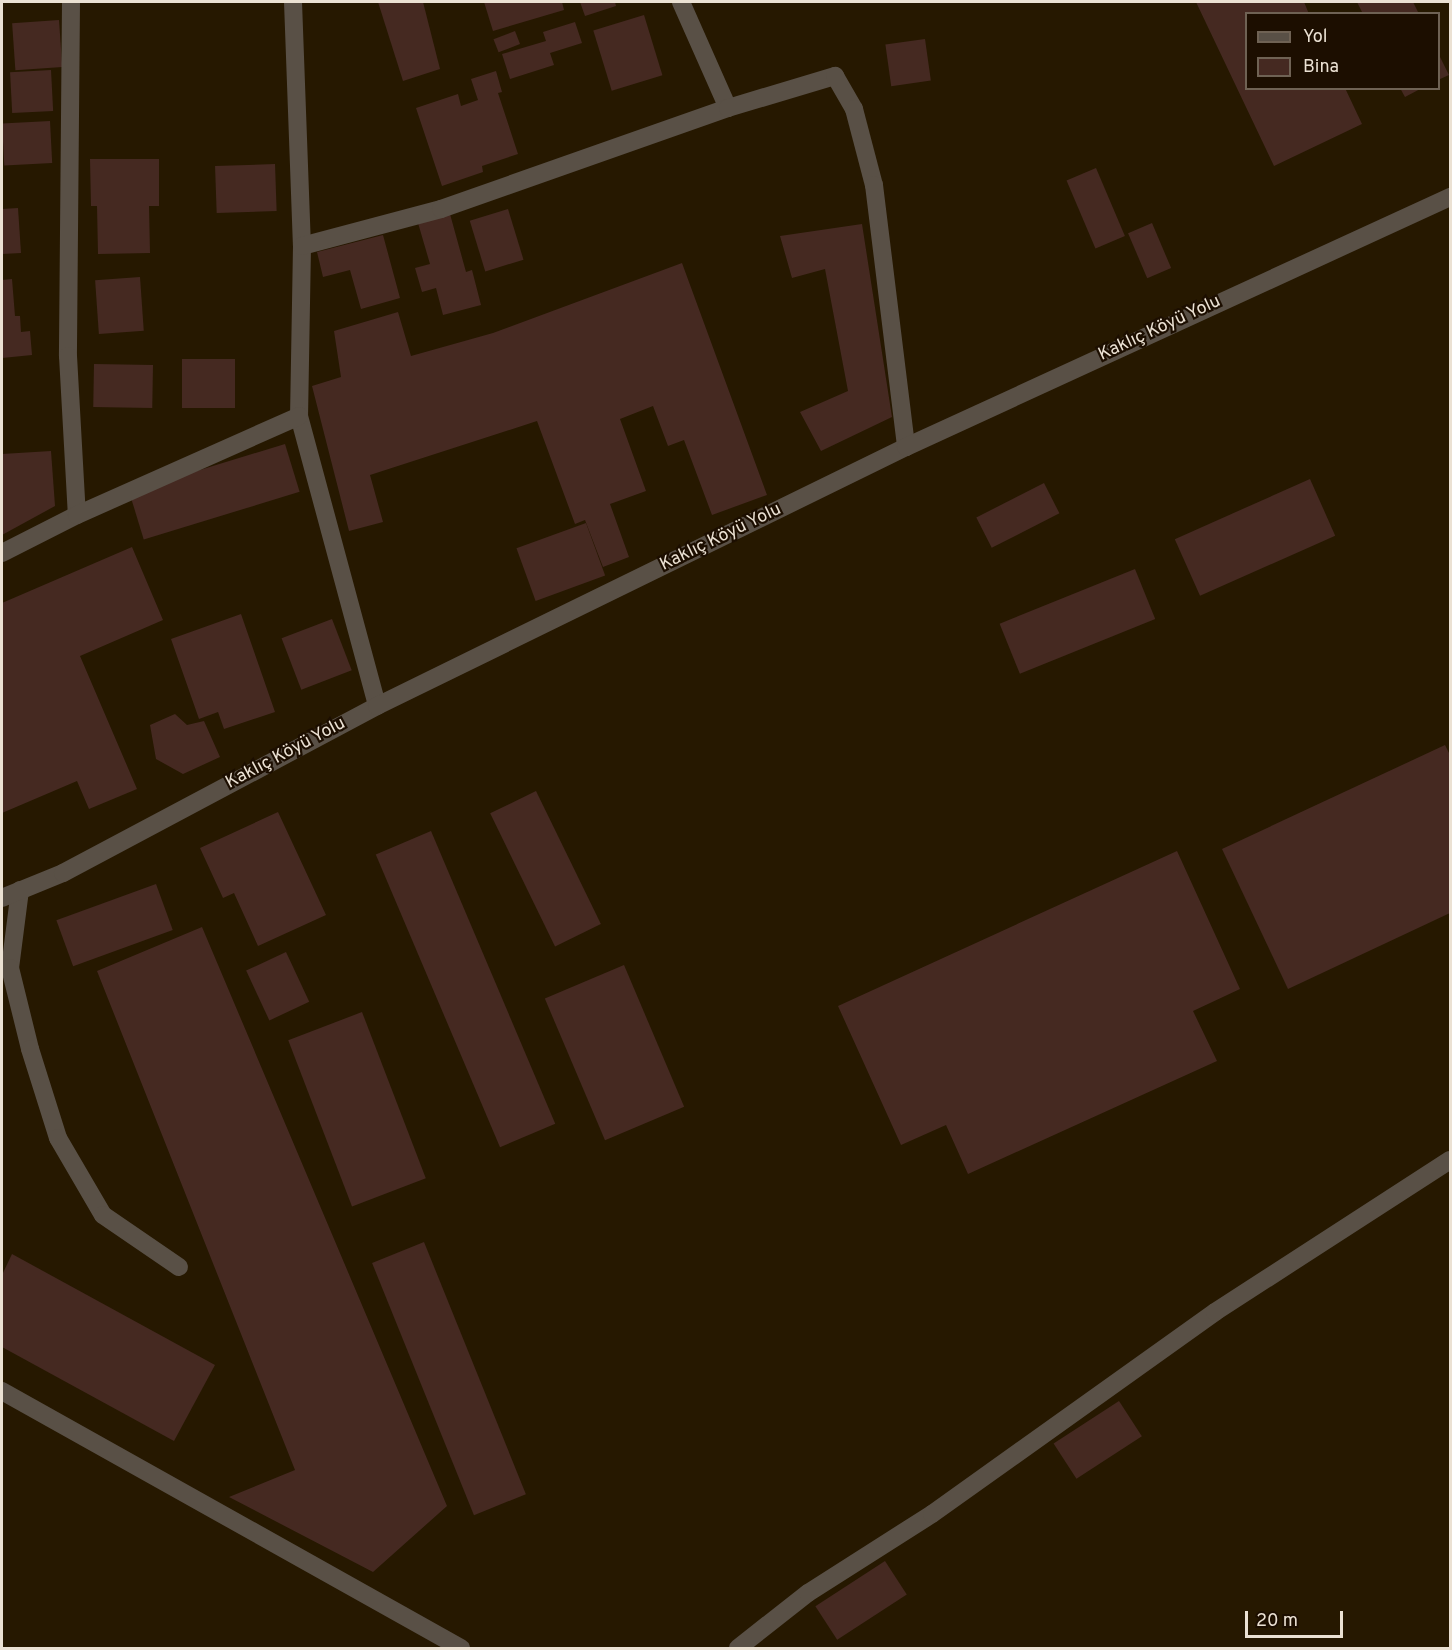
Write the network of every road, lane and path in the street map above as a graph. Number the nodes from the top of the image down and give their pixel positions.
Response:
1 (71, 2) edge
2 (293, 2) edge
3 (681, 2) edge
4 (728, 108) junction
5 (1450, 197) edge
6 (302, 246) junction
7 (299, 416) junction
8 (906, 447) junction
9 (77, 515) junction
10 (2, 553) edge
11 (377, 706) junction
12 (20, 890) junction
13 (2, 898) edge
14 (1450, 1160) edge
15 (179, 1267) dead end
16 (2, 1391) edge
17 (461, 1648) edge
18 (738, 1648) edge

1 - 9 street
2 - 6 street
3 - 4 street
4 - 6 street
4 - 8 street
5 - 8 street, Kaklıç Köyü Yolu
6 - 7 street
7 - 9 street
7 - 11 street
8 - 11 street, Kaklıç Köyü Yolu
9 - 10 street
11 - 12 street, Kaklıç Köyü Yolu
12 - 13 street, Kaklıç Köyü Yolu
12 - 15 street
14 - 18 street
16 - 17 street

